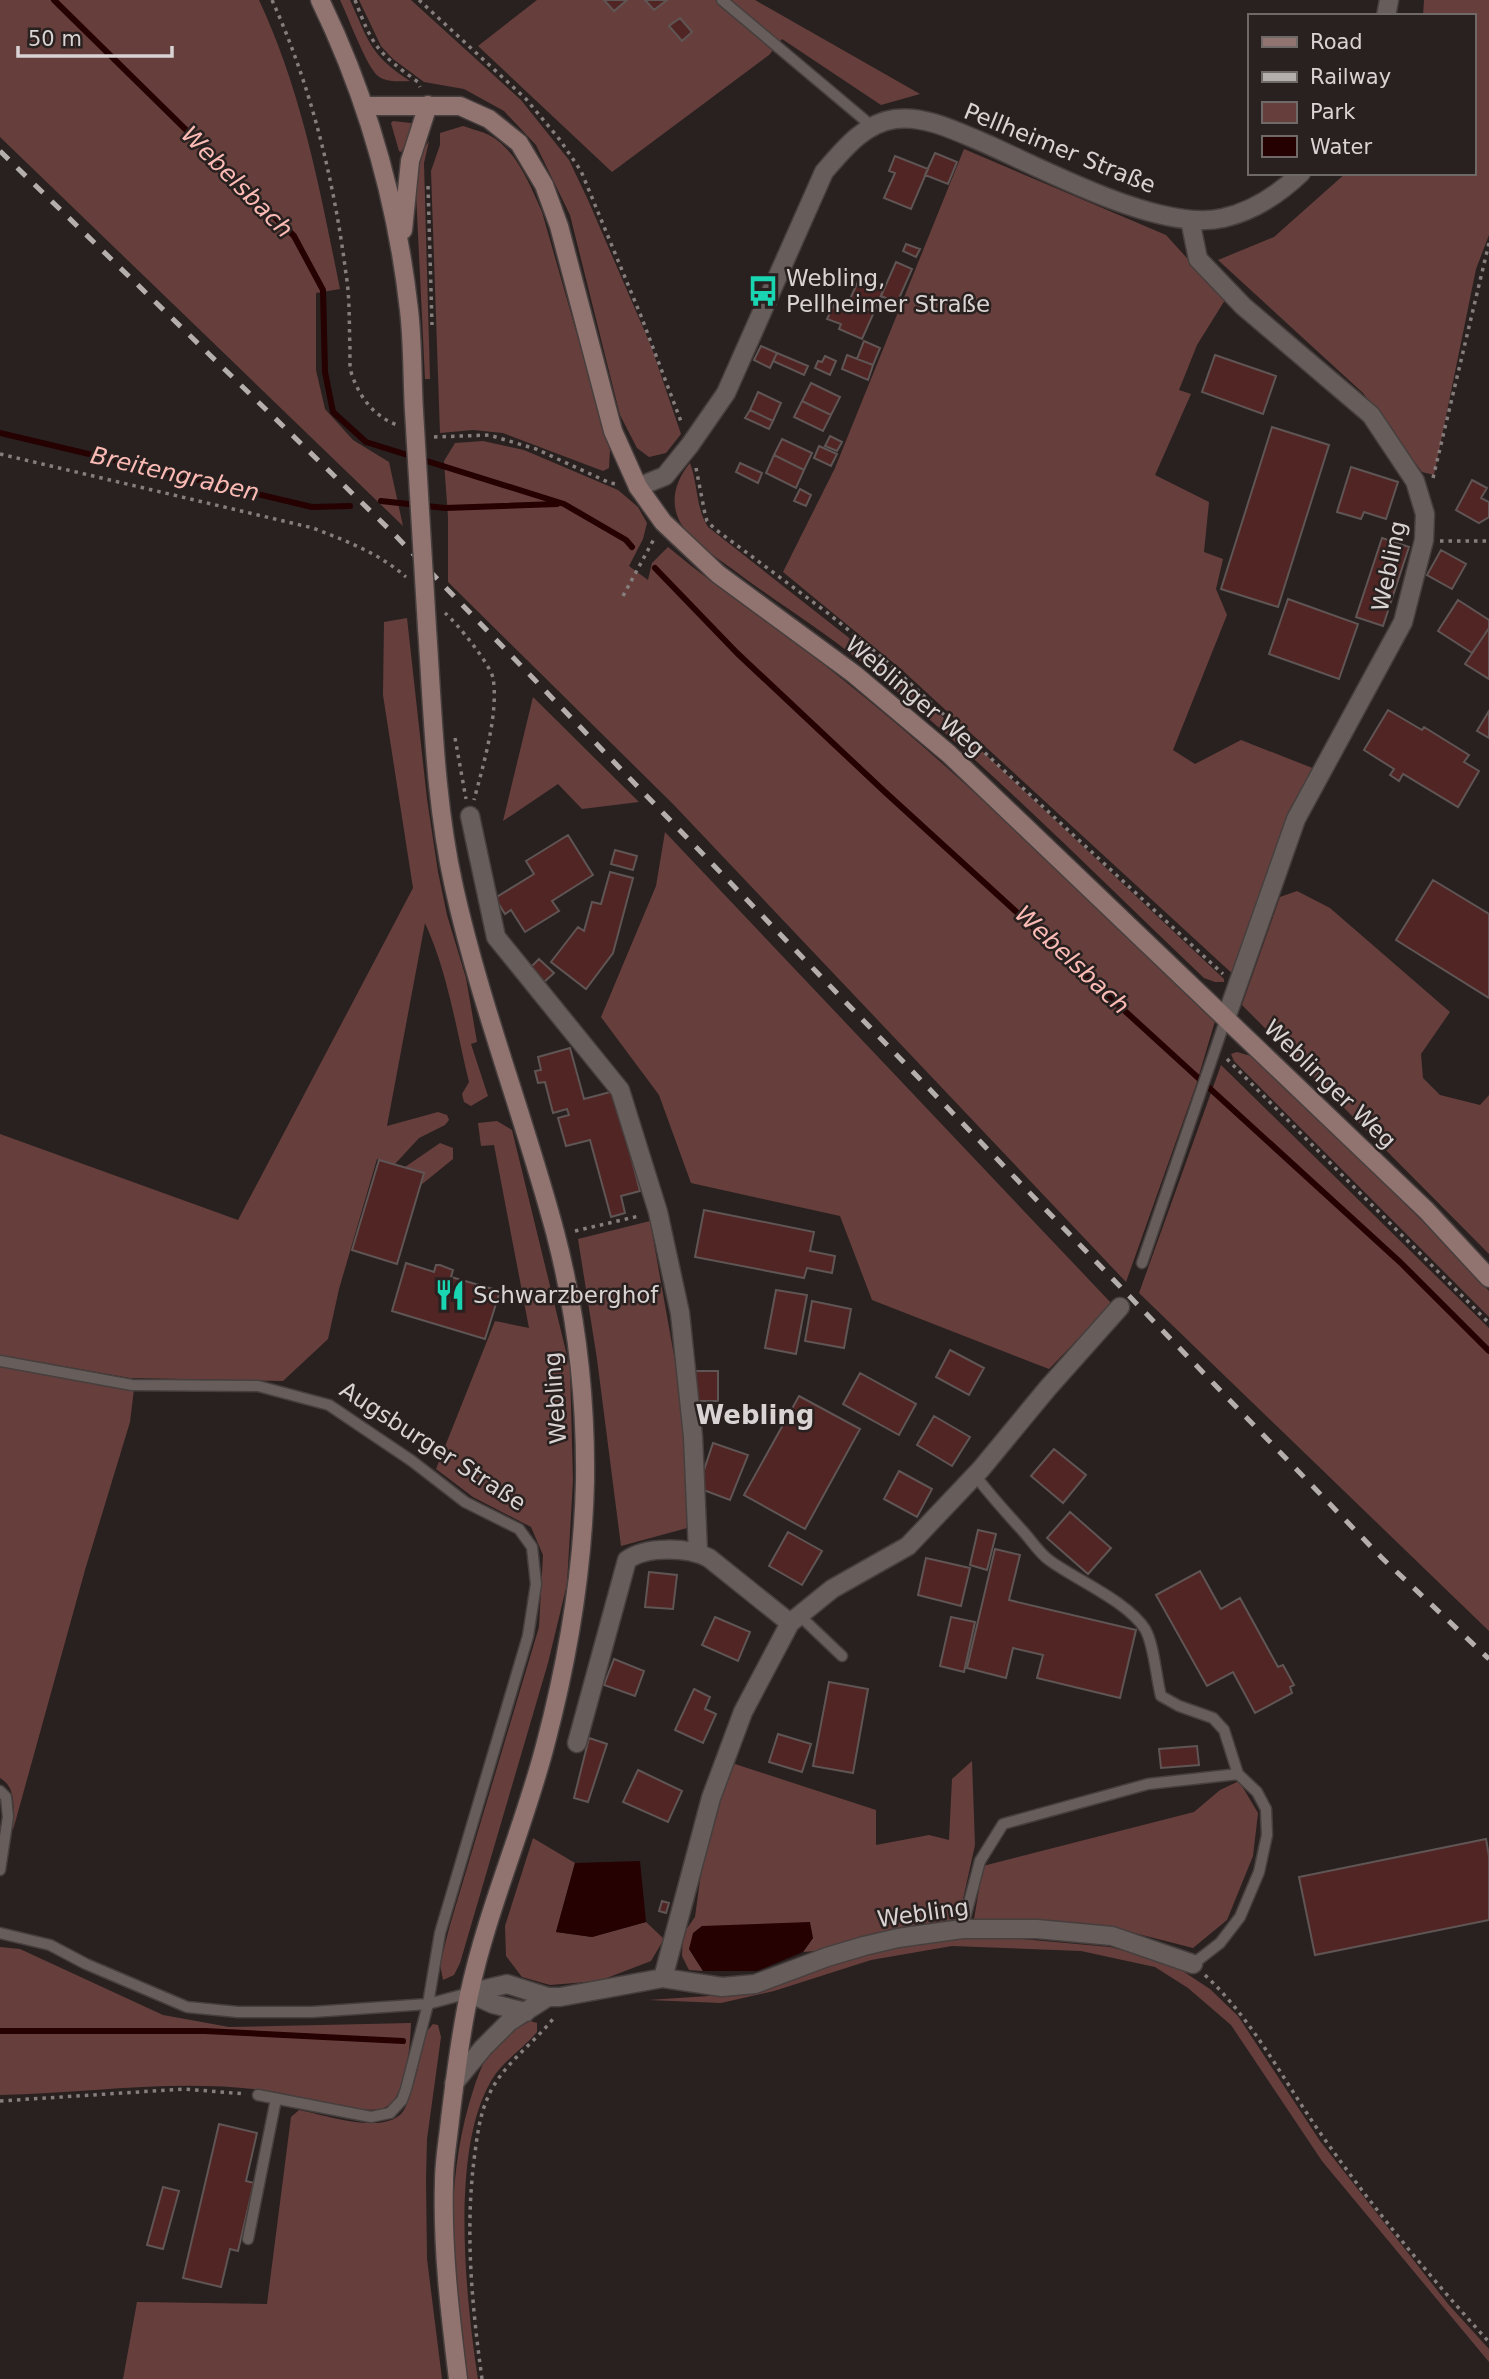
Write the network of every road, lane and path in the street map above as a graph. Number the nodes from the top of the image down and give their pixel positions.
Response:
1 (320, 0) edge
2 (355, 0) edge
3 (419, 0) edge
4 (722, 0) edge
5 (428, 105) junction
6 (365, 106) junction
7 (873, 127) junction
8 (1299, 175) edge
9 (428, 181) dead end
10 (1190, 220) junction
11 (1489, 243) edge
12 (401, 248) junction
13 (432, 326) dead end
14 (690, 445) junction
15 (0, 454) edge
16 (638, 487) junction
17 (1425, 514) junction
18 (663, 522) junction
19 (1424, 540) junction
20 (1489, 541) edge
21 (411, 581) dead end
22 (623, 596) dead end
23 (439, 607) dead end
24 (453, 729) dead end
25 (470, 816) junction
26 (1238, 988) junction
27 (1226, 1018) junction
28 (1216, 1048) junction
29 (658, 1212) junction
30 (556, 1236) junction
31 (1142, 1263) dead end
32 (1489, 1278) edge
33 (1120, 1307) dead end
34 (1489, 1323) edge
35 (0, 1361) edge
36 (975, 1475) junction
37 (698, 1552) junction
38 (795, 1619) junction
39 (842, 1656) dead end
40 (578, 1743) dead end
41 (1238, 1774) junction
42 (0, 1791) edge
43 (0, 1870) edge
44 (962, 1929) junction
45 (0, 1933) edge
46 (1193, 1964) junction
47 (663, 1978) junction
48 (469, 1993) junction
49 (554, 1997) junction
50 (428, 2004) junction
51 (526, 2012) junction
52 (454, 2083) junction
53 (258, 2095) joint
54 (276, 2099) junction
55 (0, 2101) edge
56 (248, 2239) dead end
57 (1489, 2342) edge
58 (458, 2379) edge
59 (482, 2379) edge

1 - 6 main road
2 - 5 path
3 - 14 path
4 - 7 lane
5 - 6 main road, Weblinger Weg
5 - 12 main road
5 - 16 main road, Weblinger Weg
6 - 12 main road
7 - 10 street, Pellheimer Straße
7 - 14 street, Pellheimer Straße
8 - 10 street, Pellheimer Straße
9 - 13 path
10 - 17 street, Webling
11 - 17 path
12 - 30 main road, Webling, bridge
14 - 16 street, Pellheimer Straße
14 - 26 path
15 - 21 path
16 - 18 main road, Weblinger Weg
17 - 19 street, Webling
18 - 22 path
18 - 27 main road, Weblinger Weg
19 - 20 path
19 - 26 street, Webling
23 - 25 path
24 - 25 path
25 - 29 street
26 - 27 street, Webling
27 - 28 lane
27 - 32 main road, Weblinger Weg
28 - 31 lane
28 - 34 path
29 - 30 path
29 - 37 street
30 - 48 main road, Webling
33 - 36 street
35 - 50 lane, Augsburger Straße
36 - 38 street
36 - 41 lane
37 - 38 street
37 - 40 street
38 - 39 lane
38 - 47 street
41 - 44 lane
41 - 46 lane
42 - 43 lane
44 - 46 street, Webling
44 - 47 street, Webling
45 - 50 lane
46 - 57 path
47 - 49 street, Webling
48 - 49 street, Webling
48 - 50 lane
48 - 51 street
48 - 52 main road
49 - 51 street, Webling
49 - 59 path
50 - 54 lane, Augsburger Straße
51 - 52 street, Webling
52 - 58 main road
53 - 54 lane, Augsburger Straße
53 - 55 path
54 - 56 lane

